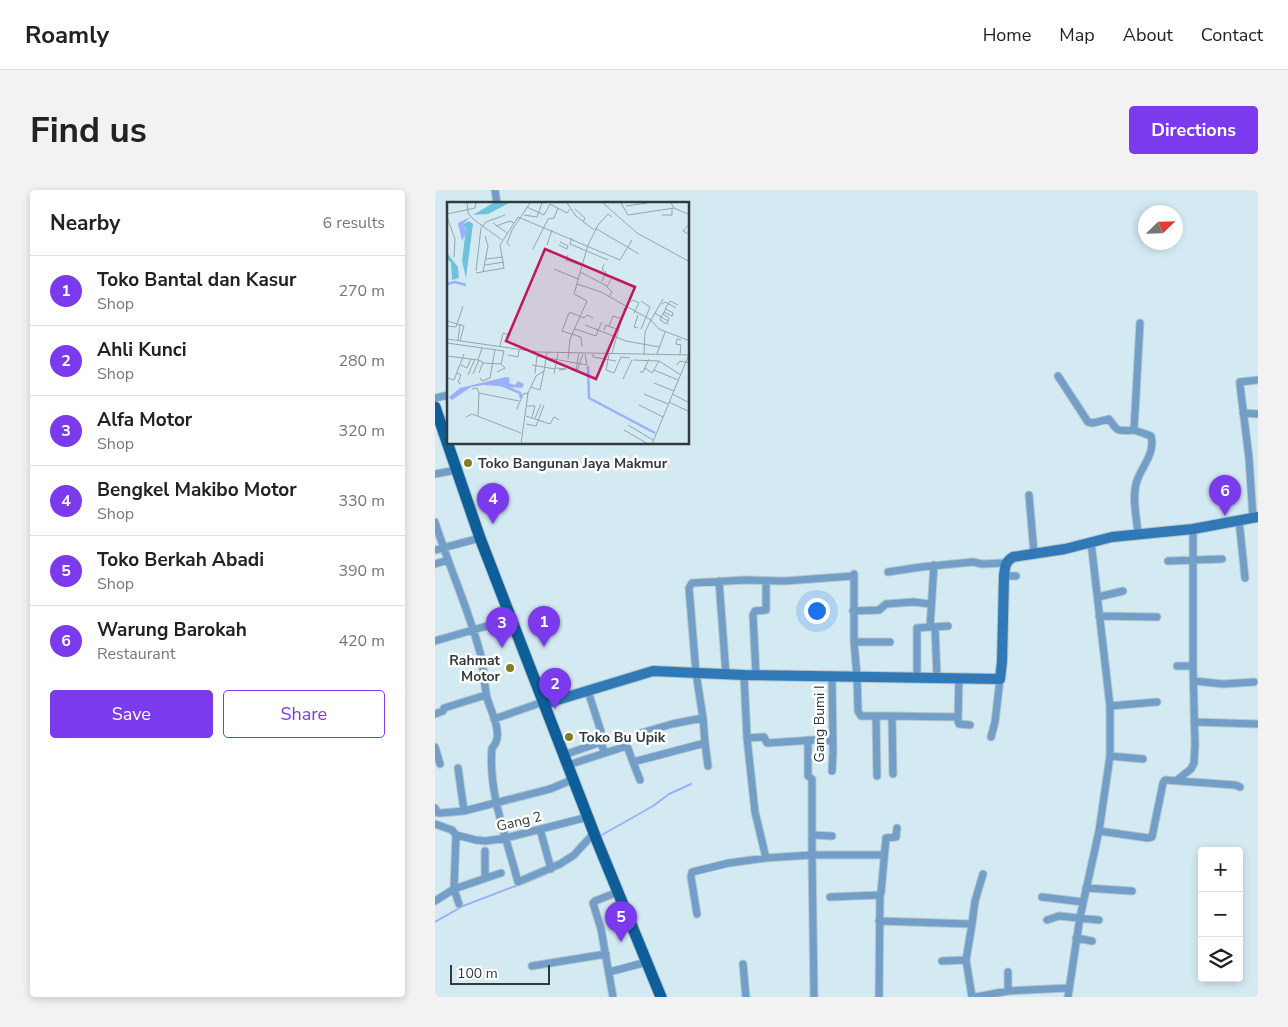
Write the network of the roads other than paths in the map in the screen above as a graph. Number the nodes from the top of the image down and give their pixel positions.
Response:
1 (1140, 323) dead end
2 (1058, 376) dead end
3 (1258, 380) edge
4 (435, 407) edge
5 (1243, 414) junction
6 (1258, 414) edge
7 (1134, 430) junction
8 (447, 443) edge
9 (448, 445) edge
10 (456, 470) junction
11 (435, 474) edge
12 (1029, 495) dead end
13 (1256, 518) edge
14 (1239, 520) junction
15 (435, 522) edge
16 (1193, 529) junction
17 (1138, 535) junction
18 (480, 538) junction
19 (1092, 547) junction
20 (444, 548) junction
21 (435, 550) edge
22 (1034, 553) junction
23 (1222, 559) dead end
24 (448, 560) junction
25 (1194, 560) junction
26 (1169, 561) dead end
27 (1005, 563) junction
28 (435, 564) edge
29 (934, 565) junction
30 (888, 572) dead end
31 (1004, 576) junction
32 (1016, 576) dead end
33 (1245, 578) dead end
34 (719, 581) junction
35 (766, 581) junction
36 (1123, 591) dead end
37 (1097, 597) junction
38 (931, 604) junction
39 (853, 611) junction
40 (1099, 616) junction
41 (1157, 617) dead end
42 (511, 619) junction
43 (948, 626) dead end
44 (932, 627) junction
45 (473, 631) junction
46 (435, 641) edge
47 (854, 642) junction
48 (890, 642) dead end
49 (1177, 666) dead end
50 (1193, 666) junction
51 (696, 673) junction
52 (726, 674) junction
53 (744, 675) junction
54 (756, 676) junction
55 (857, 676) junction
56 (832, 677) junction
57 (917, 677) junction
58 (937, 677) junction
59 (959, 678) junction
60 (999, 678) junction
61 (1194, 681) junction
62 (1254, 682) dead end
63 (588, 691) junction
64 (487, 696) junction
65 (1157, 702) dead end
66 (544, 704) junction
67 (1110, 706) junction
68 (435, 714) edge
69 (876, 716) junction
70 (892, 716) junction
71 (957, 717) junction
72 (703, 718) junction
73 (494, 719) junction
74 (1194, 722) junction
75 (1258, 724) edge
76 (970, 725) dead end
77 (641, 733) dead end
78 (991, 737) dead end
79 (747, 738) junction
80 (808, 740) junction
81 (604, 741) junction
82 (833, 741) junction
83 (705, 743) junction
84 (435, 747) edge
85 (605, 753) junction
86 (1110, 756) junction
87 (1143, 759) dead end
88 (566, 760) junction
89 (633, 762) junction
90 (441, 764) dead end
91 (708, 766) dead end
92 (458, 768) dead end
93 (832, 772) dead end
94 (893, 774) dead end
95 (877, 776) dead end
96 (574, 779) junction
97 (640, 780) dead end
98 (1177, 780) junction
99 (1240, 786) dead end
100 (497, 802) junction
101 (435, 808) edge
102 (464, 811) junction
103 (588, 817) junction
104 (435, 824) edge
105 (897, 828) dead end
106 (540, 829) junction
107 (1099, 831) junction
108 (456, 835) junction
109 (813, 835) junction
110 (595, 836) junction
111 (832, 836) dead end
112 (506, 838) junction
113 (485, 851) dead end
114 (812, 855) junction
115 (884, 855) junction
116 (766, 858) junction
117 (551, 869) junction
118 (501, 873) dead end
119 (983, 874) dead end
120 (485, 878) junction
121 (1086, 888) junction
122 (454, 889) junction
123 (1132, 891) dead end
124 (618, 892) junction
125 (879, 895) junction
126 (830, 897) dead end
127 (1042, 897) dead end
128 (435, 901) edge
129 (1083, 902) junction
130 (459, 904) dead end
131 (697, 914) dead end
132 (1080, 917) junction
133 (879, 920) junction
134 (1047, 920) dead end
135 (1099, 920) dead end
136 (972, 924) junction
137 (1076, 938) junction
138 (1092, 941) dead end
139 (606, 954) junction
140 (966, 960) junction
141 (942, 961) dead end
142 (647, 962) junction
143 (743, 964) dead end
144 (532, 966) dead end
145 (609, 972) junction
146 (1008, 972) dead end
147 (1069, 988) junction
148 (1008, 991) junction
149 (613, 997) edge
150 (661, 997) edge
151 (747, 997) edge
152 (814, 997) edge
153 (879, 997) edge
154 (972, 997) edge
155 (976, 997) edge
156 (1068, 997) edge

1 - 7 street
2 - 7 street
3 - 5 street
4 - 8 main road
5 - 6 street
5 - 13 street
7 - 17 street
9 - 10 main road
10 - 11 street
10 - 18 main road
12 - 22 street
13 - 14 street
14 - 16 street
14 - 33 street
15 - 20 street
16 - 17 street
16 - 25 street
17 - 19 street
18 - 20 street
18 - 42 main road
19 - 22 street
19 - 37 street
20 - 21 street
20 - 24 street
22 - 27 street
23 - 25 street
24 - 28 street
24 - 45 street
25 - 26 street
25 - 50 street
27 - 29 street
27 - 31 street
29 - 30 street
29 - 38 street
31 - 32 street
31 - 60 street
34 - 35 street
34 - 51 street
34 - 52 street
35 - 39 street
35 - 54 street
36 - 37 street
37 - 40 street
38 - 39 street
38 - 44 street
39 - 47 street
40 - 41 street
40 - 67 street
42 - 45 street
42 - 66 main road
43 - 44 street
44 - 57 street
44 - 58 street
45 - 46 street
45 - 64 street
47 - 48 street
47 - 55 street
49 - 50 street
50 - 61 street
51 - 52 street
51 - 63 street
51 - 72 street
52 - 53 street
53 - 54 street
53 - 79 street
54 - 56 street
55 - 56 street
55 - 57 street
55 - 69 street
56 - 82 street, Gang Bumi I
57 - 58 street
58 - 59 street
59 - 60 street
59 - 71 street
60 - 78 street
61 - 62 street
61 - 74 street
63 - 66 street
63 - 81 street
64 - 68 street
64 - 73 street
65 - 67 street
66 - 73 street
66 - 88 main road
67 - 86 street
69 - 70 street
69 - 95 street
70 - 71 street
70 - 94 street
71 - 76 street
72 - 77 street
72 - 83 street
73 - 100 street
74 - 75 street
74 - 98 street
79 - 80 street
79 - 116 street
80 - 82 street
80 - 109 street
81 - 85 street
81 - 88 street
82 - 93 street, Gang Bumi I
83 - 89 street
83 - 91 street
84 - 90 street
85 - 88 street
85 - 89 street
86 - 87 street
86 - 107 street
88 - 96 main road
89 - 97 street
92 - 102 street
96 - 100 street
96 - 103 main road
98 - 99 street
98 - 107 street
100 - 102 street
100 - 112 street
101 - 102 street
103 - 106 street, Gang 2
103 - 110 main road
104 - 108 street, Gang 2
105 - 115 street
106 - 112 street, Gang 2
106 - 117 street
107 - 121 street
108 - 112 street, Gang 2
108 - 122 street
109 - 111 street
109 - 114 street
110 - 117 street
110 - 124 main road
112 - 117 street
113 - 120 street
114 - 115 street
114 - 116 street
114 - 152 street
115 - 125 street
116 - 131 street
118 - 120 street
119 - 136 street
120 - 122 street
121 - 123 street
121 - 129 street
122 - 128 street
122 - 130 street
124 - 139 street
124 - 142 main road
125 - 126 street
125 - 133 street
127 - 129 street
129 - 132 street
132 - 134 street
132 - 135 street
132 - 137 street
133 - 136 street
133 - 153 street
136 - 140 street
137 - 138 street
137 - 147 street
139 - 144 street
139 - 145 street
140 - 141 street
140 - 154 street
142 - 145 street
142 - 150 main road
143 - 151 street
145 - 149 street
146 - 148 street
147 - 148 street
147 - 156 street
148 - 155 street

